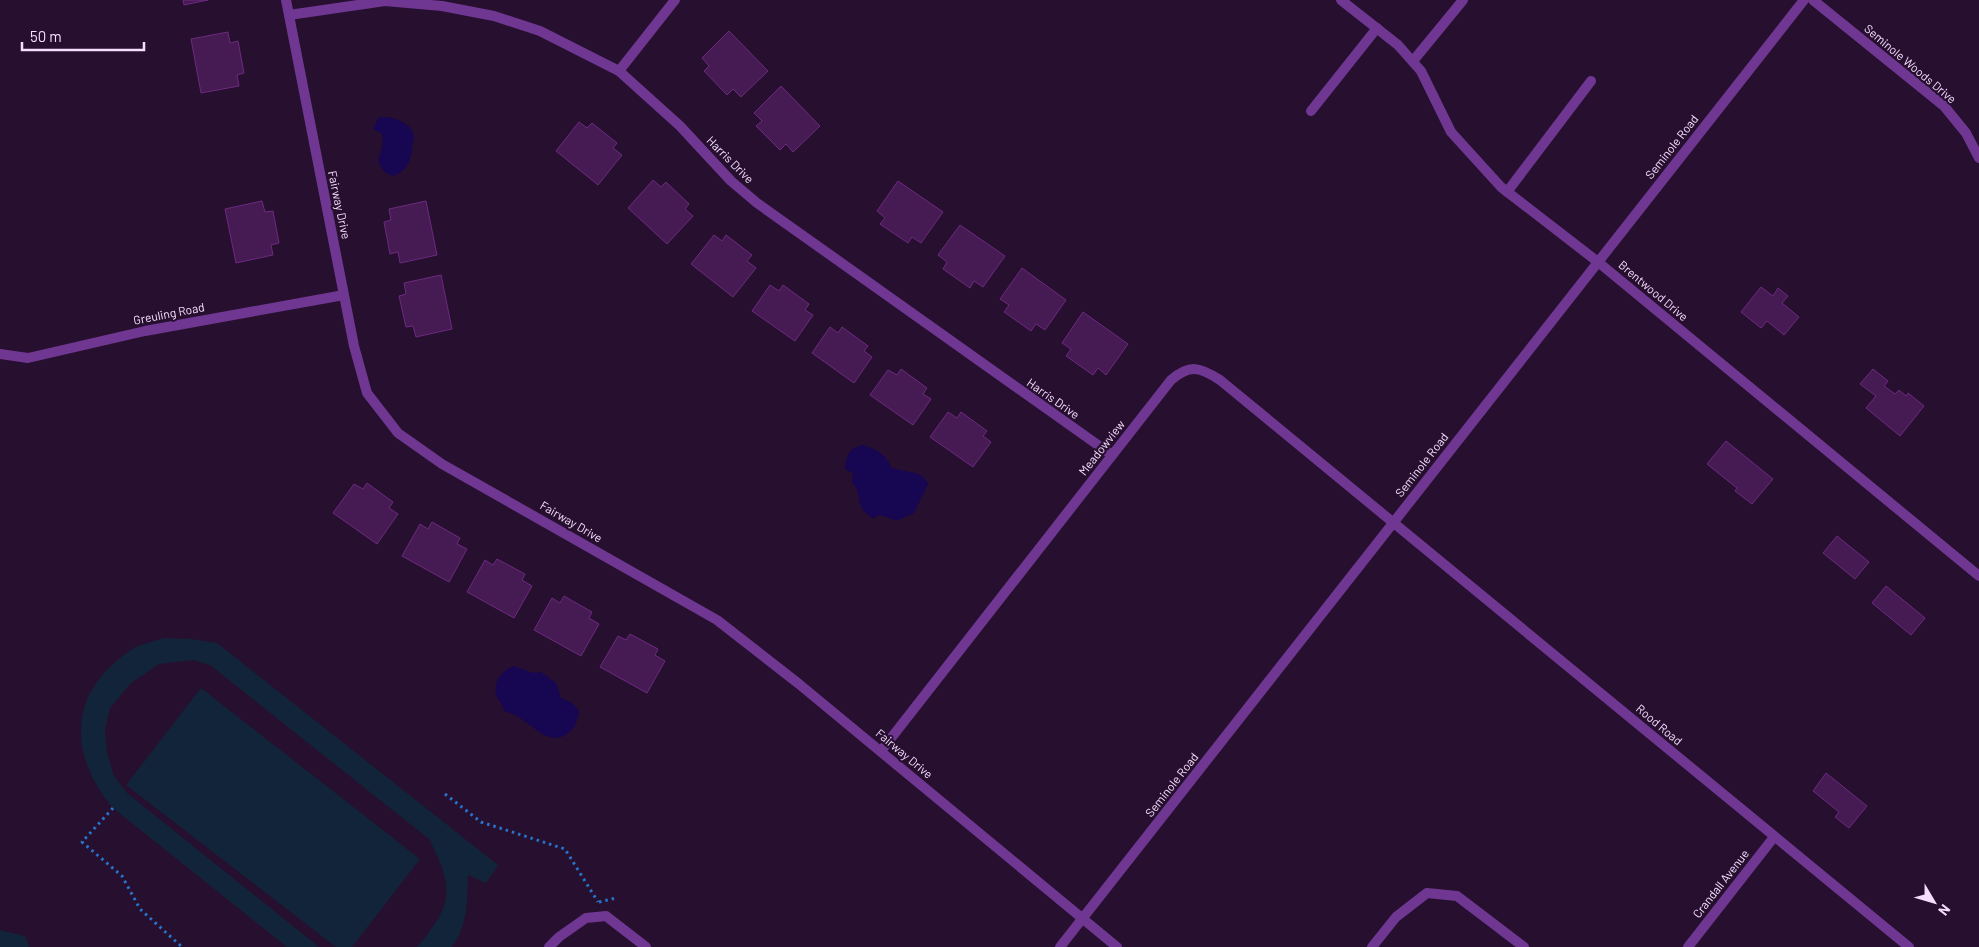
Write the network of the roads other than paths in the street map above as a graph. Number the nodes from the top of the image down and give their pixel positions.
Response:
1 (286, 0) edge
2 (675, 0) edge
3 (1341, 0) edge
4 (1462, 0) edge
5 (1804, 0) edge
6 (1814, 0) edge
7 (289, 15) junction
8 (1377, 28) junction
9 (1412, 61) junction
10 (619, 71) junction
11 (1591, 81) dead end
12 (1311, 111) dead end
13 (1979, 158) edge
14 (1506, 192) junction
15 (1598, 262) junction
16 (344, 295) junction
17 (0, 354) edge
18 (1112, 456) junction
19 (1393, 522) junction
20 (1979, 576) edge
21 (881, 751) junction
22 (1774, 837) junction
23 (1083, 918) junction
24 (548, 947) edge
25 (646, 947) edge
26 (1060, 947) edge
27 (1117, 947) edge
28 (1372, 947) edge
29 (1524, 947) edge
30 (1688, 947) edge
31 (1909, 947) edge

1 - 7 street, Fairway Drive
2 - 10 street
3 - 8 street, Brentwood Drive
4 - 9 street
5 - 15 street, Seminole Road
6 - 13 street, Seminole Woods Drive
7 - 10 street, Harris Drive
7 - 16 street, Fairway Drive
8 - 9 street, Brentwood Drive
8 - 12 street
9 - 14 street, Brentwood Drive
10 - 18 street, Harris Drive
11 - 14 street
14 - 15 street, Brentwood Drive
15 - 19 street, Seminole Road
15 - 20 street, Brentwood Drive
16 - 17 street, Greuling Road
16 - 21 street, Fairway Drive
18 - 19 street, Meadowview
18 - 21 street, Meadowview
19 - 22 street, Rood Road
19 - 23 street, Seminole Road
21 - 23 street, Fairway Drive
22 - 30 street, Crandall Avenue
22 - 31 street, Rood Road
23 - 26 street, Seminole Road
23 - 27 street, Fairway Drive
24 - 25 street
28 - 29 street

